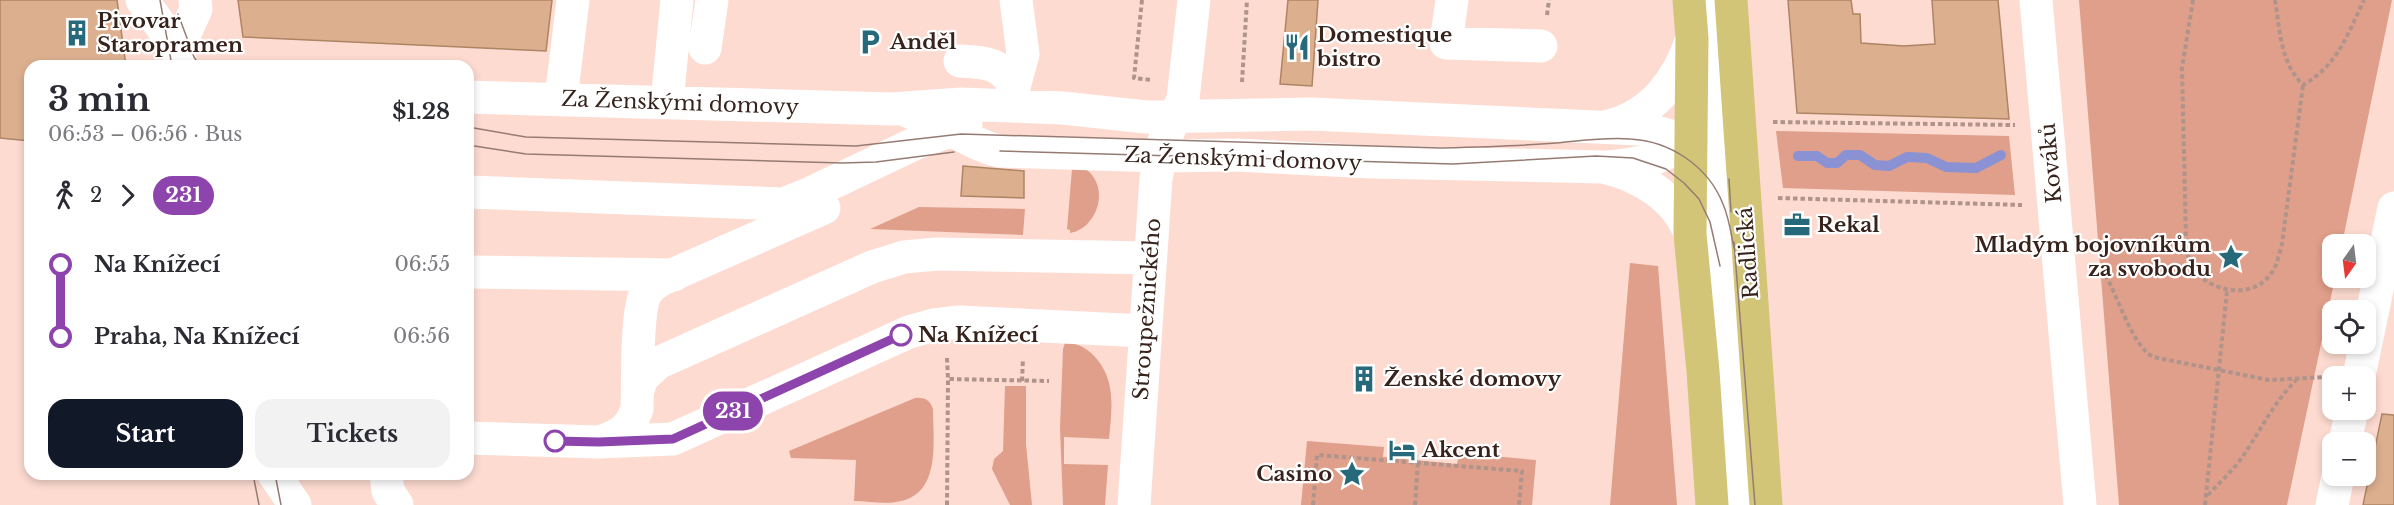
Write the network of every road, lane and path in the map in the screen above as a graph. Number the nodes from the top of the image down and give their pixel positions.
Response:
1 (142, 0) edge
2 (177, 0) edge
3 (195, 0) edge
4 (573, 0) edge
5 (677, 0) edge
6 (712, 0) edge
7 (1016, 0) edge
8 (1194, 0) edge
9 (1247, 0) edge
10 (1452, 0) edge
11 (1689, 0) edge
12 (1700, 0) edge
13 (1713, 0) edge
14 (1731, 0) edge
15 (2036, 0) edge
16 (2193, 0) edge
17 (2275, 0) edge
18 (2364, 0) edge
19 (1692, 38) junction
20 (1734, 43) junction
21 (1541, 46) dead end
22 (705, 48) dead end
23 (181, 51) edge
24 (960, 60) dead end
25 (2303, 85) junction
26 (1245, 90) dead end
27 (1014, 96) junction
28 (474, 97) edge
29 (561, 99) junction
30 (667, 102) junction
31 (892, 109) junction
32 (1129, 116) junction
33 (1174, 116) junction
34 (1767, 122) dead end
35 (2019, 125) dead end
36 (1606, 127) junction
37 (953, 130) junction
38 (1706, 138) junction
39 (1000, 151) junction
40 (1160, 156) junction
41 (1603, 167) junction
42 (474, 192) edge
43 (1759, 204) junction
44 (2022, 206) dead end
45 (2394, 208) edge
46 (1690, 234) junction
47 (1150, 258) junction
48 (2090, 268) dead end
49 (474, 272) edge
50 (674, 275) junction
51 (2228, 291) junction
52 (1145, 331) junction
53 (947, 354) dead end
54 (2347, 366) edge
55 (2218, 370) junction
56 (2322, 377) edge
57 (2299, 378) junction
58 (948, 379) junction
59 (1050, 381) dead end
60 (638, 390) junction
61 (474, 438) edge
62 (599, 442) junction
63 (1418, 462) junction
64 (264, 480) edge
65 (278, 480) edge
66 (387, 480) edge
67 (2336, 486) edge
68 (2207, 496) junction
69 (269, 505) edge
70 (295, 505) edge
71 (397, 505) edge
72 (947, 505) edge
73 (1134, 505) edge
74 (1313, 505) edge
75 (1415, 505) edge
76 (1520, 505) edge
77 (1712, 505) edge
78 (1740, 505) edge
79 (1766, 505) edge
80 (2080, 505) edge
81 (2205, 505) edge
82 (2332, 505) edge

1 - 23 street
2 - 23 street
3 - 23 street
4 - 29 street
5 - 30 street
6 - 22 street
7 - 27 street
8 - 33 street, Stroupežnického
9 - 26 path
10 - 21 street
11 - 19 main road
12 - 38 street
13 - 38 street
14 - 20 main road, Radlická
15 - 80 street, Kováků
16 - 51 path
17 - 25 path
18 - 25 path
19 - 36 street
19 - 38 main road
20 - 38 street
20 - 43 main road, Radlická
24 - 27 street
25 - 51 path
27 - 31 street, Za Ženskými domovy
27 - 32 street, Za Ženskými domovy
28 - 29 street, Za Ženskými domovy
29 - 30 street, Za Ženskými domovy
30 - 31 street, Za Ženskými domovy
31 - 37 street, Za Ženskými domovy
32 - 33 street, Za Ženskými domovy
32 - 37 street
33 - 36 street, Za Ženskými domovy
33 - 40 street, Stroupežnického
34 - 35 path
36 - 38 street, Za Ženskými domovy
37 - 39 street, Za Ženskými domovy
37 - 42 street
38 - 41 street
38 - 43 street
38 - 46 main road
38 - 78 street
39 - 40 street, Za Ženskými domovy
39 - 50 street
40 - 41 street, Za Ženskými domovy
40 - 47 street, Stroupežnického
41 - 46 street
43 - 44 path
43 - 79 main road, Radlická
45 - 54 street
46 - 77 main road
47 - 52 street, Stroupežnického
47 - 60 street
48 - 55 path
49 - 50 street
50 - 60 street
51 - 55 path
52 - 62 street
52 - 73 street, Stroupežnického
53 - 58 path
55 - 57 path
55 - 68 path
56 - 57 path
57 - 68 path
58 - 59 path
58 - 72 path
60 - 62 street
61 - 62 street
63 - 74 path
63 - 75 path
63 - 76 path
64 - 69 street
65 - 70 street
66 - 71 street
67 - 82 street
68 - 81 path

